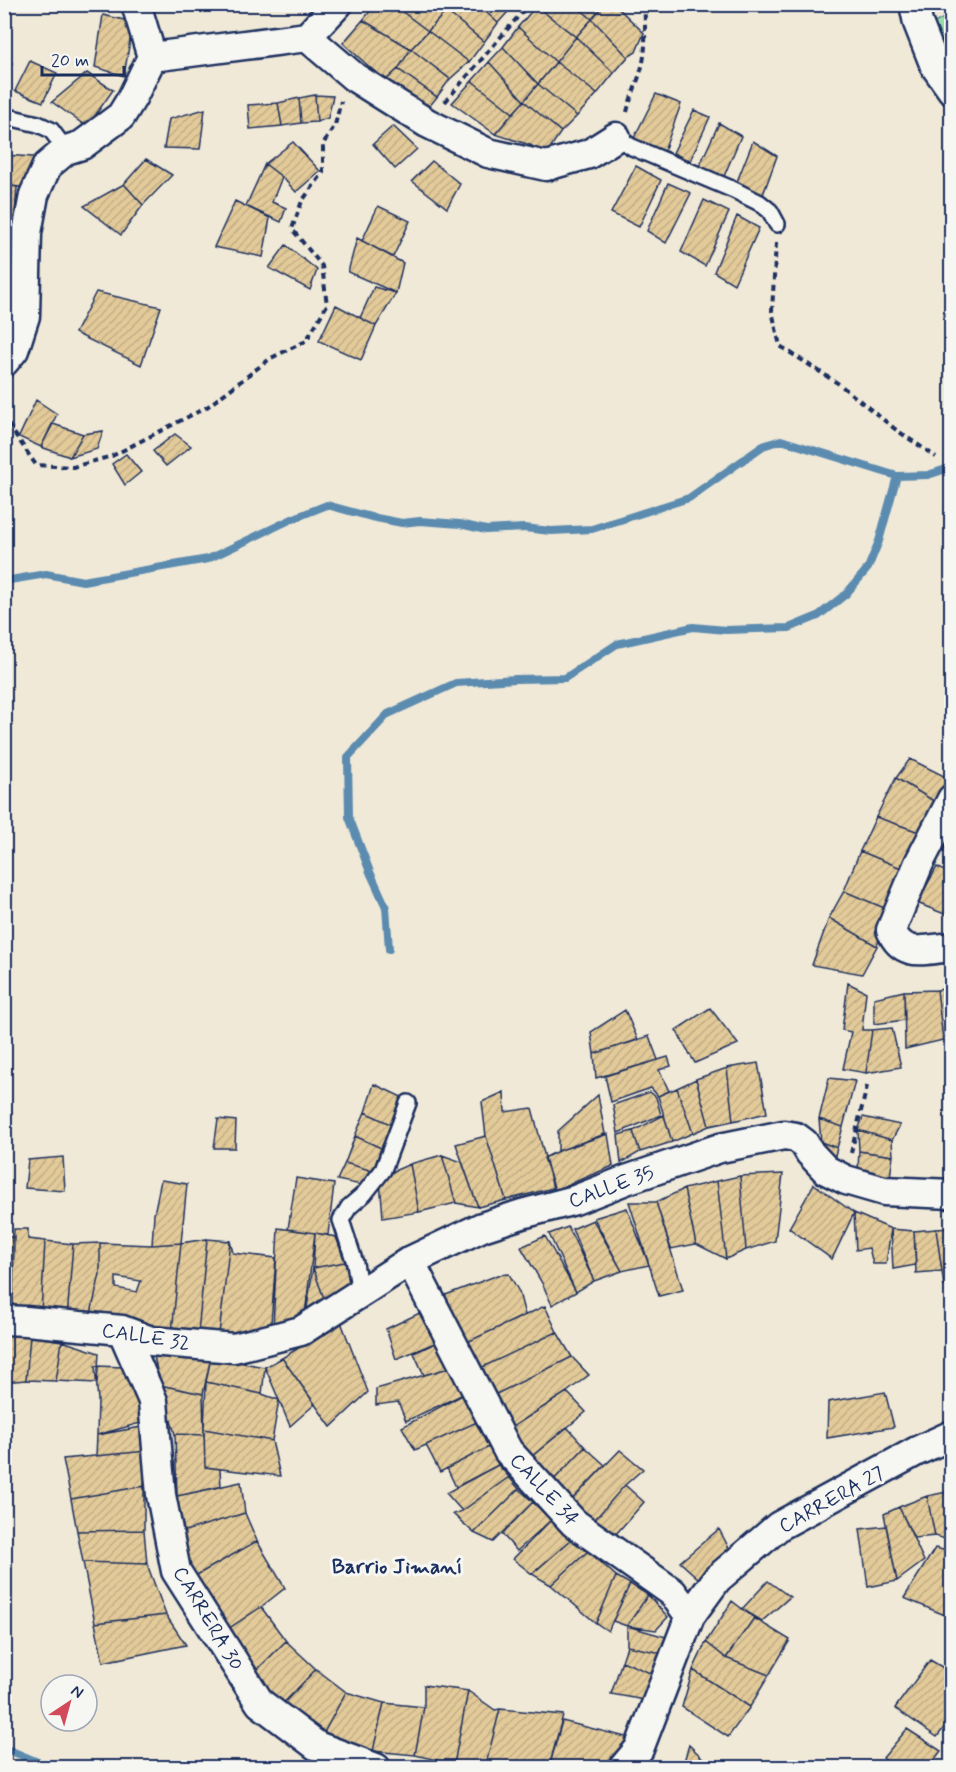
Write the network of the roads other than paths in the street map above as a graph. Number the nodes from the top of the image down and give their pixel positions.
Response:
1 (136, 4) edge
2 (338, 4) edge
3 (914, 4) edge
4 (307, 37) junction
5 (152, 57) junction
6 (951, 90) edge
7 (4, 116) edge
8 (616, 137) joint
9 (66, 150) junction
10 (777, 224) road end
11 (4, 362) edge
12 (951, 799) edge
13 (951, 947) edge
14 (408, 1103) dead end
15 (951, 1194) edge
16 (410, 1261) junction
17 (360, 1293) junction
18 (4, 1320) edge
19 (122, 1330) junction
20 (951, 1435) edge
21 (690, 1616) junction
22 (376, 1767) edge
23 (623, 1767) edge

1 - 5 street
2 - 4 street
3 - 6 street
4 - 5 street
4 - 8 street
5 - 9 street
7 - 9 lane
8 - 10 lane
9 - 11 street
12 - 13 street
14 - 17 lane
15 - 16 street, CALLE 35
16 - 17 street, CALLE 32
16 - 21 street, CALLE 34
17 - 19 street, CALLE 32
18 - 19 street, CALLE 32
19 - 22 street, CARRERA 30
20 - 21 street, CARRERA 27
21 - 23 street, CARRERA 27

